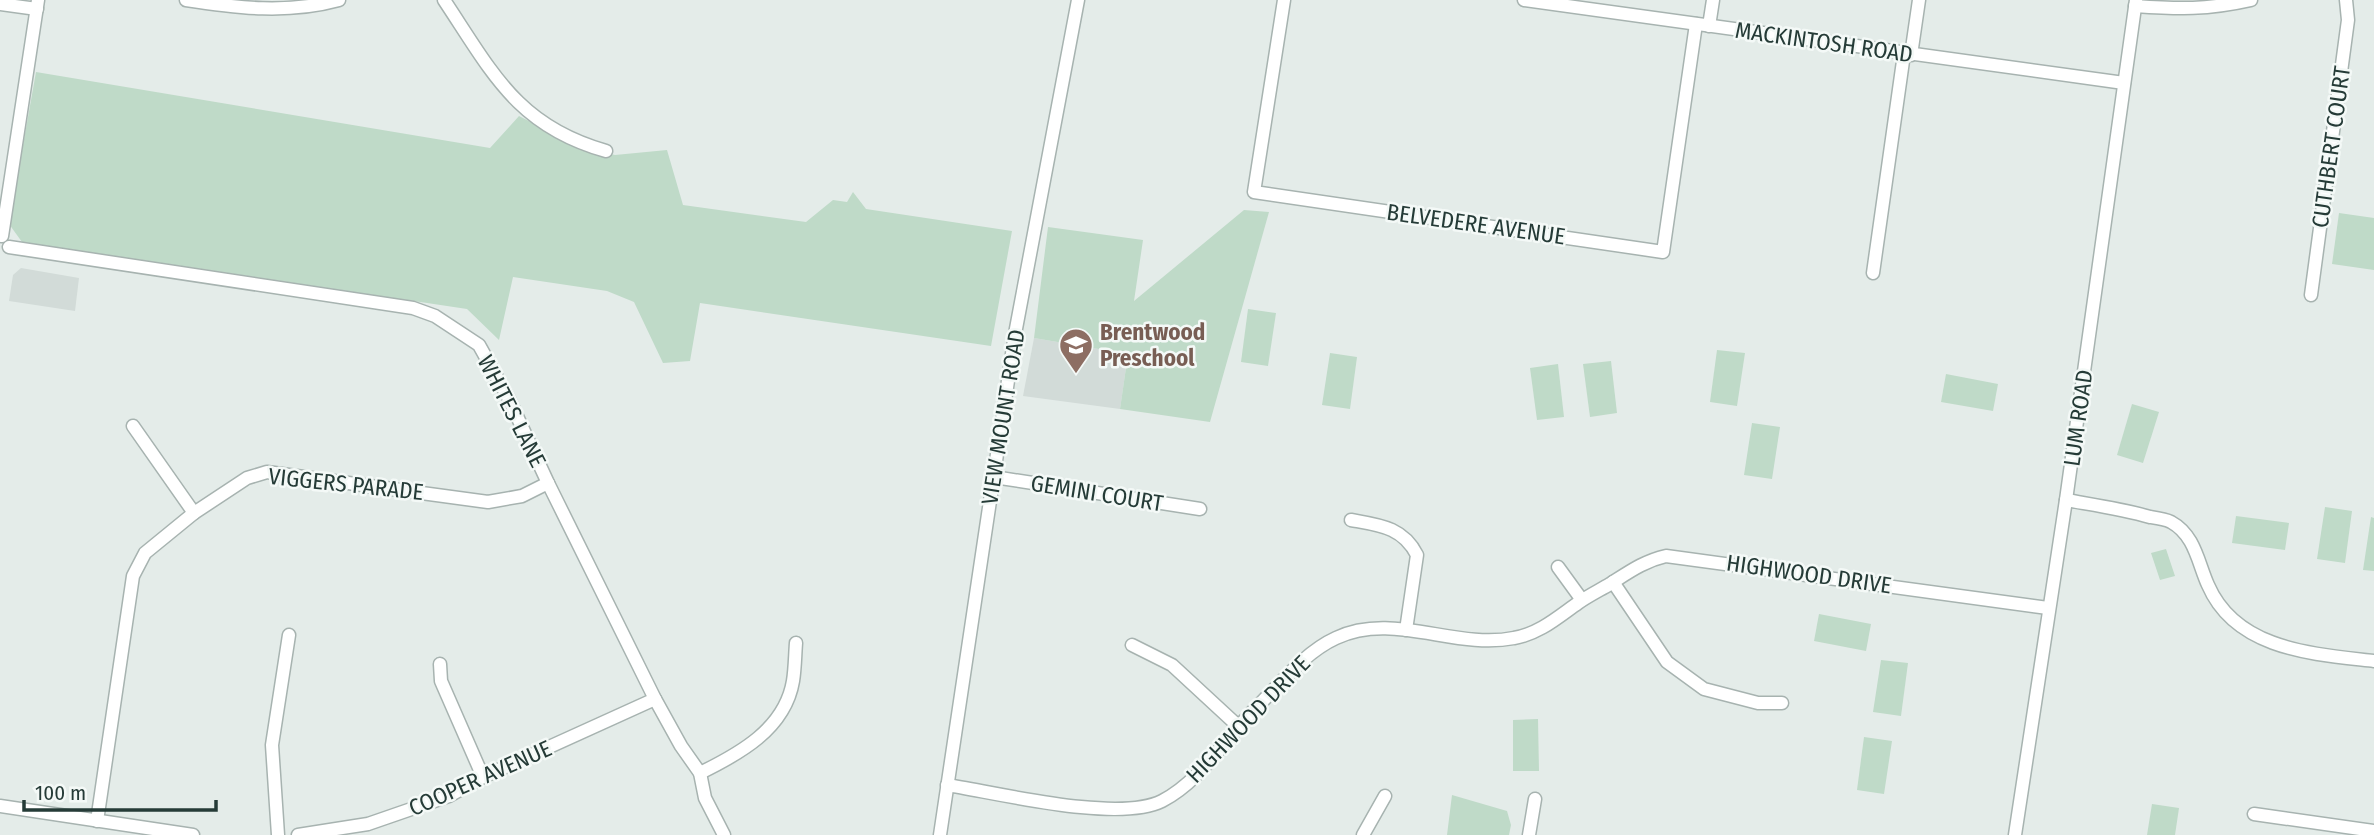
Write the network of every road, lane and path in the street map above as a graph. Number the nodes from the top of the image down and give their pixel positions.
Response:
1 (186, 0) edge
2 (339, 0) edge
3 (444, 0) edge
4 (1078, 0) edge
5 (1284, 0) edge
6 (1524, 0) edge
7 (1713, 0) edge
8 (1919, 0) edge
9 (2251, 0) edge
10 (2346, 0) edge
11 (212, 2) edge
12 (2136, 3) edge
13 (0, 4) edge
14 (37, 5) edge
15 (1702, 25) junction
16 (1908, 54) junction
17 (2124, 83) junction
18 (606, 151) dead end
19 (3, 243) edge
20 (1873, 274) dead end
21 (2311, 295) dead end
22 (133, 426) dead end
23 (994, 477) junction
24 (548, 483) junction
25 (2066, 500) junction
26 (1199, 509) dead end
27 (194, 513) junction
28 (1351, 520) dead end
29 (1558, 566) dead end
30 (1613, 582) junction
31 (1581, 600) junction
32 (2048, 608) junction
33 (1406, 629) junction
34 (289, 635) dead end
35 (796, 643) dead end
36 (1132, 645) dead end
37 (2374, 661) edge
38 (440, 664) dead end
39 (655, 699) junction
40 (1782, 703) dead end
41 (1238, 726) junction
42 (700, 773) junction
43 (483, 777) junction
44 (947, 785) junction
45 (1385, 796) dead end
46 (1535, 799) dead end
47 (0, 806) edge
48 (2254, 814) dead end
49 (97, 821) junction
50 (2374, 831) edge
51 (193, 835) edge
52 (278, 835) edge
53 (298, 835) edge
54 (724, 835) edge
55 (940, 835) edge
56 (1363, 835) edge
57 (1529, 835) edge
58 (2015, 835) edge

1 - 11 street
2 - 11 street
3 - 18 street
4 - 23 street, VIEW MOUNT ROAD
5 - 15 street, BELVEDERE AVENUE
6 - 15 street, MACKINTOSH ROAD
7 - 15 street
8 - 16 street
9 - 12 street
10 - 21 street, CUTHBERT COURT
12 - 17 street, LUM ROAD
13 - 14 street
14 - 19 street
15 - 16 street, MACKINTOSH ROAD
16 - 17 street, MACKINTOSH ROAD
16 - 20 street
17 - 25 street, LUM ROAD
19 - 24 street, WHITES LANE
22 - 27 street
23 - 26 street, GEMINI COURT
23 - 44 street, VIEW MOUNT ROAD
24 - 27 street, VIGGERS PARADE
24 - 39 street, WHITES LANE
25 - 32 street, LUM ROAD
25 - 37 street
27 - 49 street, VIGGERS PARADE
28 - 33 street
29 - 31 street
30 - 31 street, HIGHWOOD DRIVE
30 - 32 street, HIGHWOOD DRIVE
30 - 40 street
31 - 33 street, HIGHWOOD DRIVE
32 - 58 street, LUM ROAD
33 - 41 street, HIGHWOOD DRIVE
34 - 52 street
35 - 42 street
36 - 41 street
38 - 43 street
39 - 42 street, WHITES LANE
39 - 43 street, COOPER AVENUE
41 - 44 street, HIGHWOOD DRIVE
42 - 54 street, WHITES LANE
43 - 53 street, COOPER AVENUE
44 - 55 street, VIEW MOUNT ROAD
45 - 56 street
46 - 57 street
47 - 49 street
48 - 50 street
49 - 51 street

